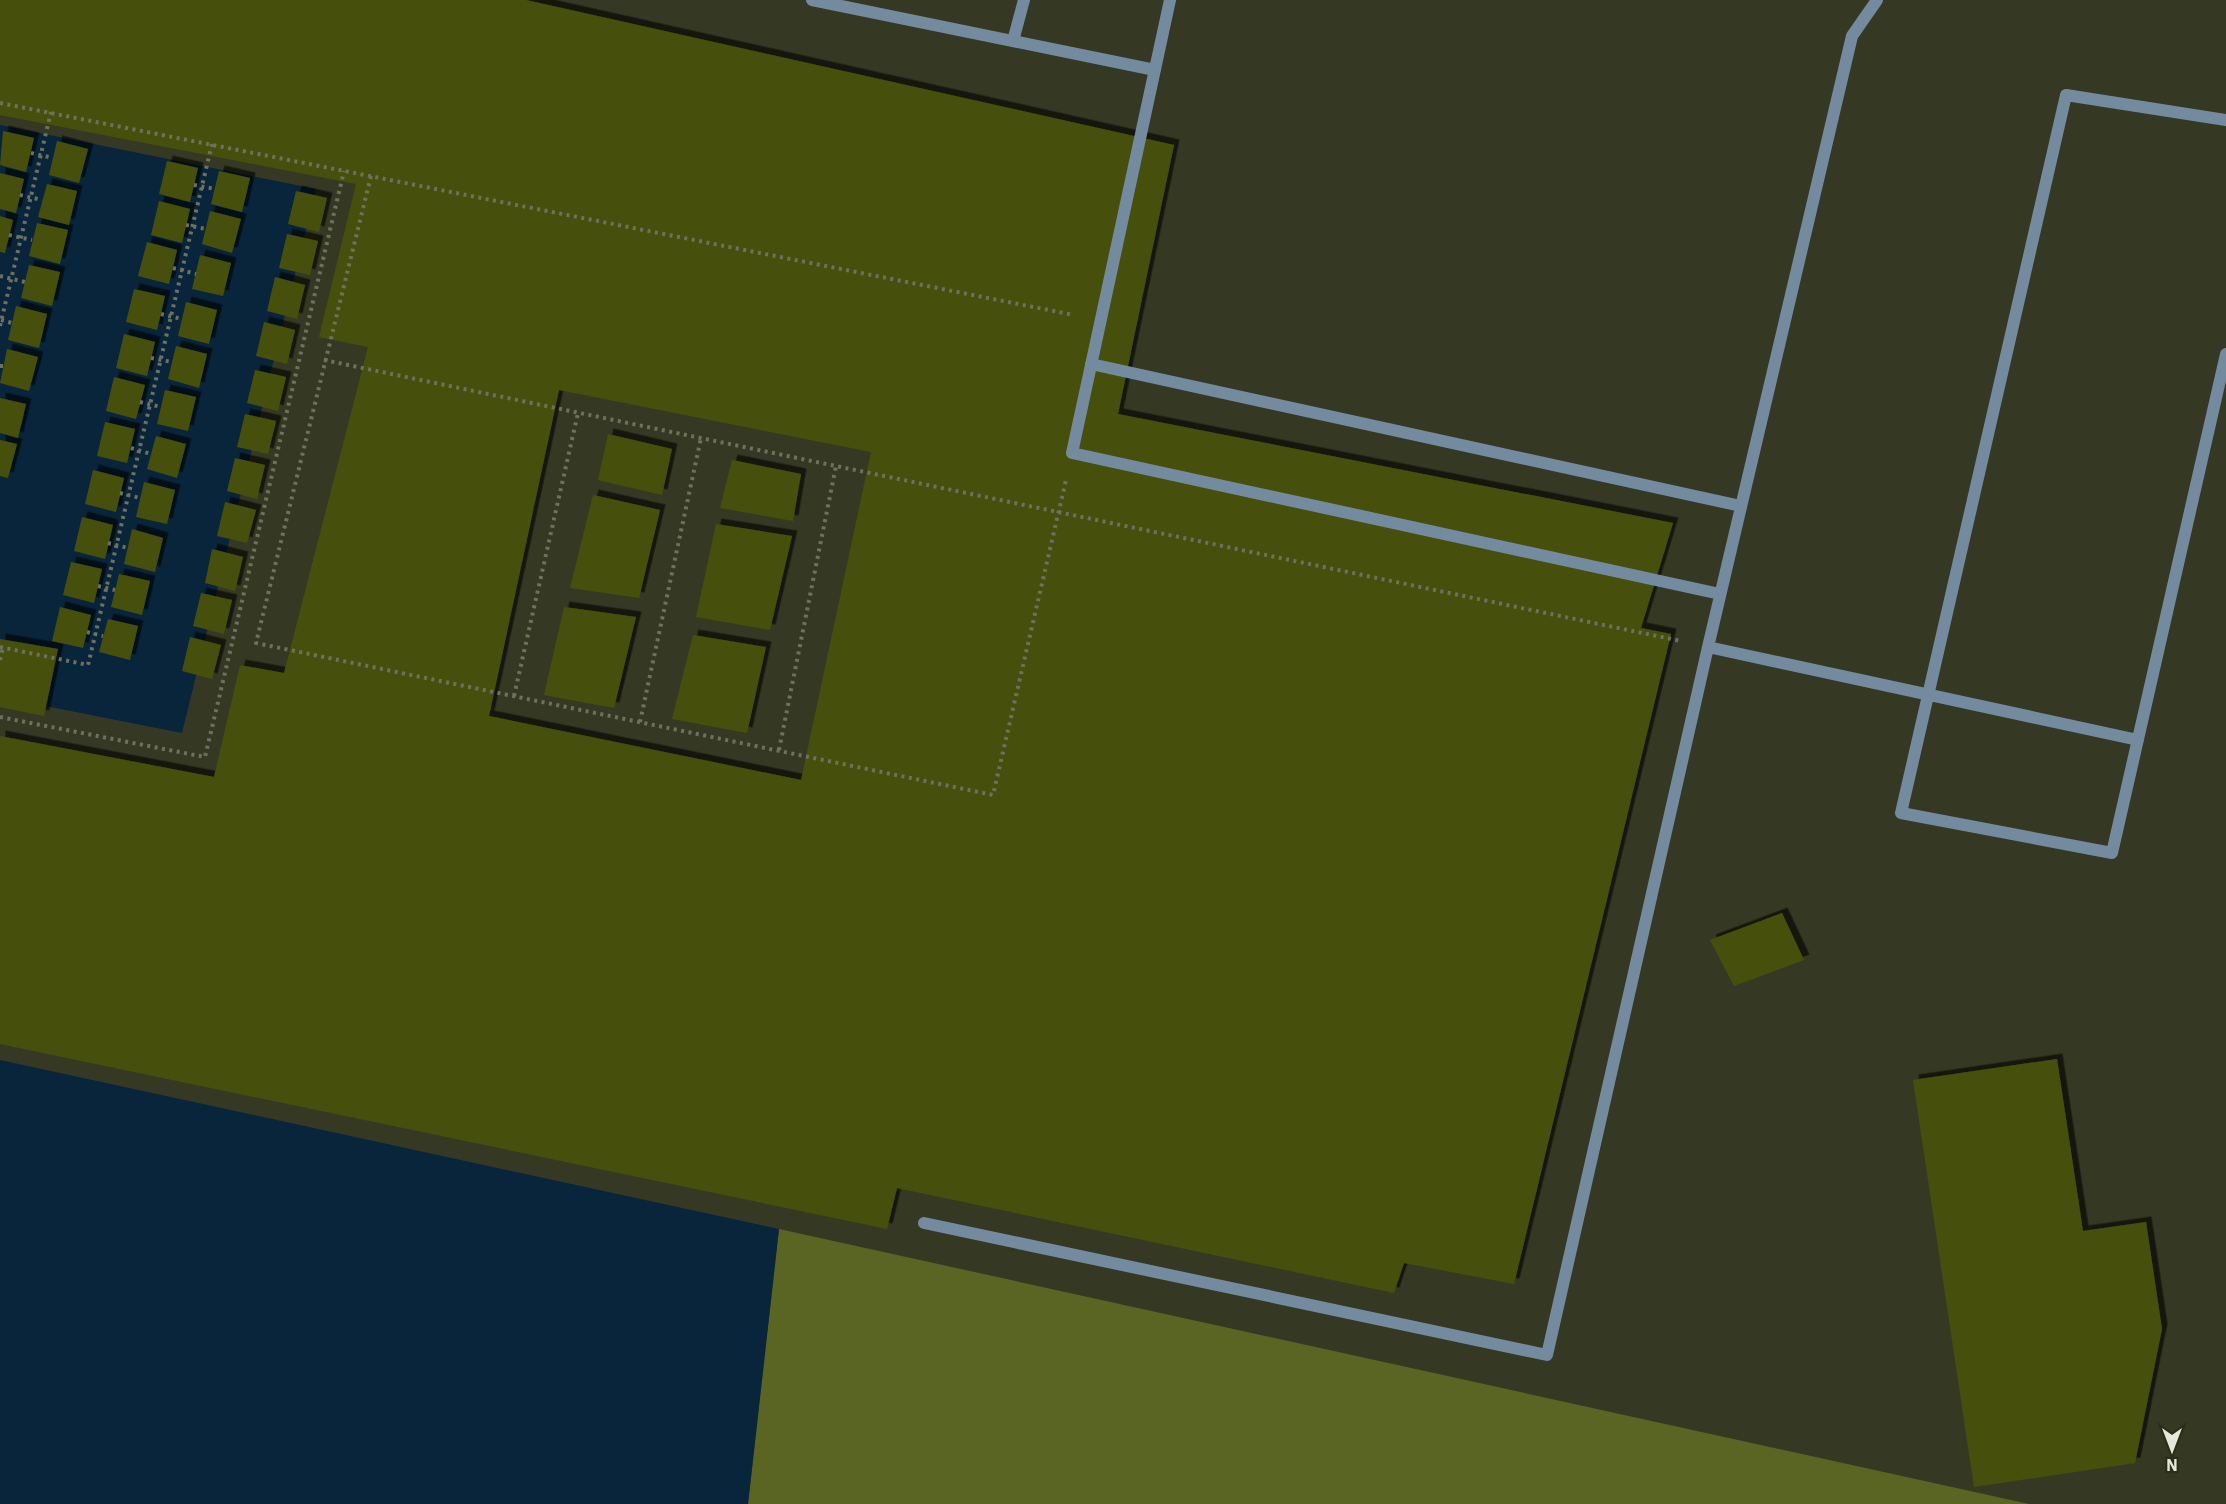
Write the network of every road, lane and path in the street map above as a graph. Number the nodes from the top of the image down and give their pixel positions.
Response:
1 (812, 0) edge
2 (1024, 0) edge
3 (1170, 0) edge
4 (1877, 0) edge
5 (1013, 41) junction
6 (1155, 70) junction
7 (0, 102) edge
8 (51, 112) junction
9 (2226, 120) edge
10 (212, 144) junction
11 (31, 153) dead end
12 (40, 155) junction
13 (53, 158) dead end
14 (344, 171) junction
15 (371, 176) junction
16 (194, 185) dead end
17 (201, 186) junction
18 (215, 189) dead end
19 (20, 195) dead end
20 (31, 197) junction
21 (42, 200) dead end
22 (186, 225) dead end
23 (193, 226) junction
24 (206, 229) dead end
25 (9, 235) dead end
26 (21, 238) junction
27 (32, 240) dead end
28 (173, 268) dead end
29 (182, 270) junction
30 (196, 274) dead end
31 (0, 276) edge
32 (11, 279) junction
33 (25, 282) dead end
34 (161, 314) dead end
35 (171, 317) junction
36 (1, 320) edge
37 (182, 320) dead end
38 (1101, 321) junction
39 (12, 323) dead end
40 (0, 326) edge
41 (2226, 354) edge
42 (151, 358) dead end
43 (160, 360) junction
44 (324, 360) junction
45 (172, 362) dead end
46 (1091, 364) junction
47 (141, 402) dead end
48 (150, 404) junction
49 (161, 407) dead end
50 (578, 413) junction
51 (701, 438) junction
52 (131, 448) dead end
53 (139, 450) junction
54 (1072, 453) junction
55 (151, 454) dead end
56 (836, 466) junction
57 (120, 493) dead end
58 (128, 495) junction
59 (140, 498) dead end
60 (1741, 506) junction
61 (1058, 512) junction
62 (108, 543) dead end
63 (117, 545) junction
64 (128, 548) dead end
65 (98, 586) dead end
66 (106, 588) junction
67 (115, 590) dead end
68 (1720, 594) junction
69 (87, 632) dead end
70 (95, 634) junction
71 (104, 636) dead end
72 (1, 647) edge
73 (1708, 647) junction
74 (0, 660) edge
75 (1928, 694) junction
76 (514, 696) junction
77 (0, 717) edge
78 (640, 722) junction
79 (2138, 740) junction
80 (779, 750) junction
81 (924, 1223) dead end

1 - 5 lane
2 - 5 lane
3 - 6 lane
4 - 60 lane
5 - 6 lane
6 - 38 lane
7 - 8 path
8 - 10 path
8 - 12 path
9 - 75 lane
10 - 14 path
10 - 17 path
11 - 12 path
12 - 13 path
12 - 20 path
14 - 15 path
14 - 77 path
15 - 38 path
15 - 44 path
16 - 17 path
17 - 18 path
17 - 23 path
19 - 20 path
20 - 21 path
20 - 26 path
22 - 23 path
23 - 24 path
23 - 29 path
25 - 26 path
26 - 27 path
26 - 32 path
28 - 29 path
29 - 30 path
29 - 35 path
31 - 32 path
32 - 33 path
32 - 36 path
34 - 35 path
35 - 37 path
35 - 43 path
36 - 39 path
36 - 40 path
38 - 46 lane
41 - 79 lane
42 - 43 path
43 - 45 path
43 - 48 path
44 - 50 path
44 - 76 path
46 - 54 lane
46 - 60 lane
47 - 48 path
48 - 49 path
48 - 53 path
50 - 51 path
50 - 76 path
51 - 56 path
51 - 78 path
52 - 53 path
53 - 55 path
53 - 58 path
54 - 61 path
54 - 68 lane
56 - 61 path
56 - 80 path
57 - 58 path
58 - 59 path
58 - 63 path
60 - 68 lane
61 - 73 path
61 - 80 path
62 - 63 path
63 - 64 path
63 - 66 path
65 - 66 path
66 - 67 path
66 - 70 path
68 - 73 lane
69 - 70 path
70 - 71 path
70 - 72 path
72 - 74 path
73 - 75 lane
73 - 81 lane
75 - 79 lane
75 - 79 lane
76 - 78 path
78 - 80 path

